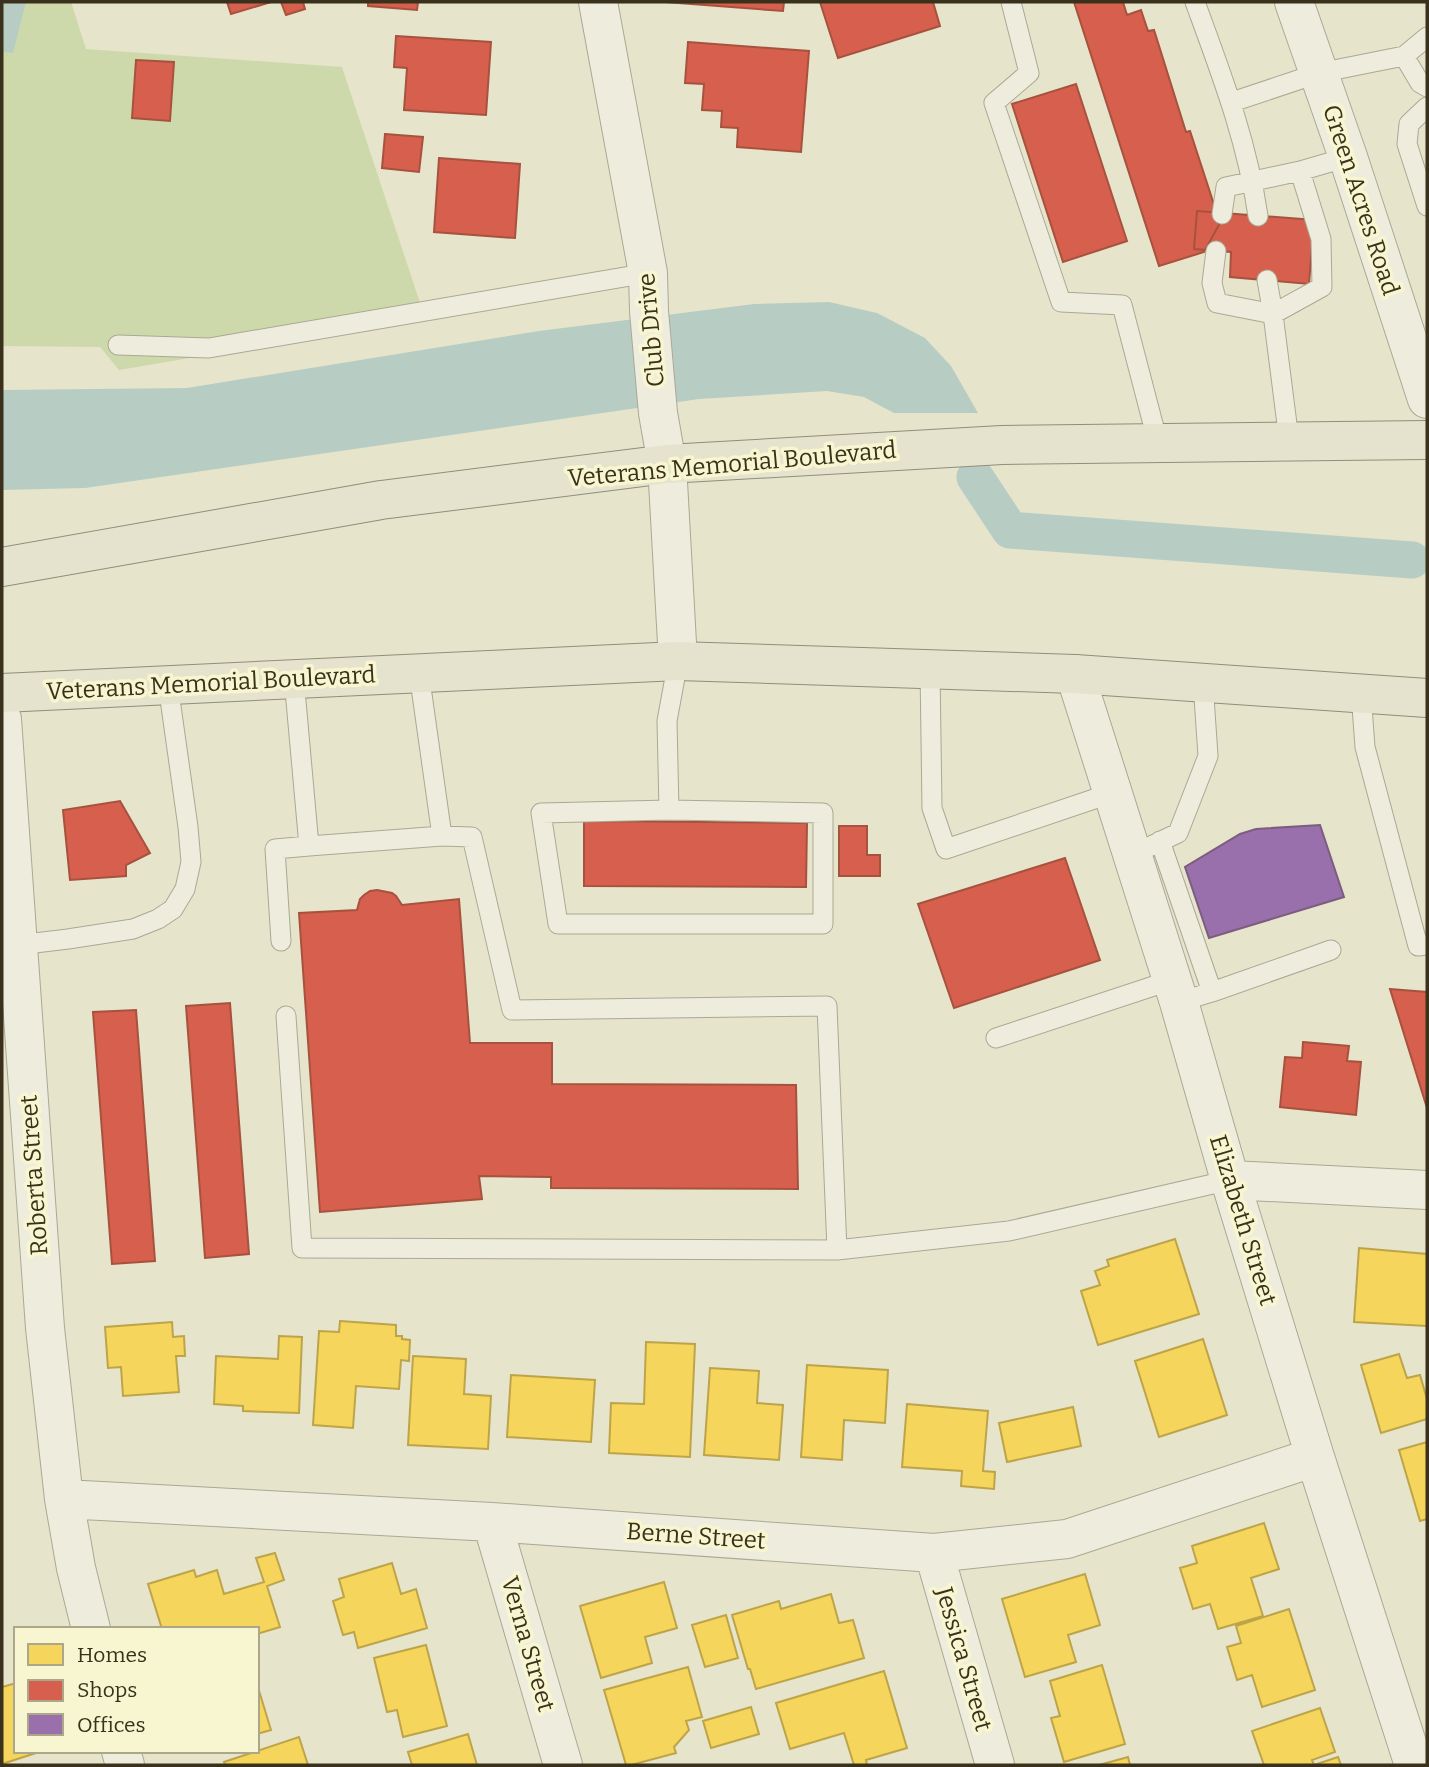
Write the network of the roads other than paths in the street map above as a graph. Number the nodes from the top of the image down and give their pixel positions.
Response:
1 (598, 2) edge
2 (1011, 2) edge
3 (1195, 2) edge
4 (1294, 2) edge
5 (1427, 37) edge
6 (1404, 56) junction
7 (1319, 73) junction
8 (1427, 87) edge
9 (1232, 102) junction
10 (1427, 107) edge
11 (1348, 157) junction
12 (1300, 171) junction
13 (1253, 182) junction
14 (1427, 206) edge
15 (1222, 214) dead end
16 (1258, 216) dead end
17 (1216, 251) dead end
18 (648, 273) junction
19 (1267, 280) dead end
20 (1273, 314) junction
21 (118, 345) dead end
22 (1427, 399) edge
23 (1289, 440) junction
24 (1427, 440) edge
25 (1158, 443) junction
26 (667, 464) junction
27 (2, 567) edge
28 (678, 661) junction
29 (930, 669) junction
30 (419, 673) junction
31 (1074, 674) junction
32 (294, 679) junction
33 (1203, 682) junction
34 (168, 685) junction
35 (2, 693) edge
36 (1361, 693) junction
37 (1427, 698) edge
38 (2, 719) edge
39 (1112, 793) junction
40 (669, 810) junction
41 (442, 836) junction
42 (309, 846) junction
43 (1146, 848) junction
44 (281, 941) dead end
45 (18, 945) junction
46 (1427, 945) edge
47 (1331, 950) dead end
48 (1188, 991) junction
49 (286, 1016) dead end
50 (996, 1038) dead end
51 (1230, 1180) junction
52 (1427, 1190) edge
53 (837, 1250) junction
54 (1315, 1457) junction
55 (64, 1499) junction
56 (492, 1522) junction
57 (934, 1553) junction
58 (91, 1627) edge
59 (564, 1765) edge
60 (995, 1765) edge
61 (1413, 1765) edge

1 - 18 street, Club Drive
2 - 25 lane
3 - 9 lane
4 - 7 street, Green Acres Road
5 - 6 lane
6 - 7 lane
6 - 8 lane
7 - 9 lane
7 - 11 street, Green Acres Road
9 - 13 lane
10 - 14 lane
11 - 12 lane
11 - 22 street, Green Acres Road
12 - 13 lane
12 - 20 lane
13 - 15 lane
13 - 16 lane
17 - 20 lane
18 - 21 lane
18 - 26 street, Club Drive
19 - 20 lane
20 - 23 lane
23 - 24 main road, Veterans Memorial Boulevard
23 - 25 main road, Veterans Memorial Boulevard
25 - 26 main road, Veterans Memorial Boulevard
26 - 27 main road, Veterans Memorial Boulevard
26 - 28 street, Club Drive
28 - 29 main road, Veterans Memorial Boulevard
28 - 30 main road, Veterans Memorial Boulevard
28 - 40 lane
29 - 31 main road, Veterans Memorial Boulevard
29 - 39 lane
30 - 32 main road, Veterans Memorial Boulevard
30 - 41 lane
31 - 33 main road, Veterans Memorial Boulevard
31 - 39 street, Elizabeth Street
32 - 34 main road, Veterans Memorial Boulevard
32 - 42 lane
33 - 36 main road, Veterans Memorial Boulevard
33 - 43 lane
34 - 35 main road, Veterans Memorial Boulevard
34 - 45 lane
36 - 37 main road, Veterans Memorial Boulevard
36 - 46 lane
38 - 45 street, Roberta Street
39 - 43 street, Elizabeth Street
40 - 40 lane
41 - 42 lane
41 - 53 lane
42 - 44 lane
43 - 48 street, Elizabeth Street
45 - 55 street, Roberta Street
47 - 48 lane
48 - 50 lane
48 - 51 street, Elizabeth Street
49 - 53 lane
51 - 52 street
51 - 53 lane
51 - 54 street, Elizabeth Street
54 - 57 street, Berne Street
54 - 61 street, Elizabeth Street
55 - 56 street, Berne Street
55 - 58 street, Roberta Street
56 - 57 street, Berne Street
56 - 59 street, Verna Street
57 - 60 street, Jessica Street

